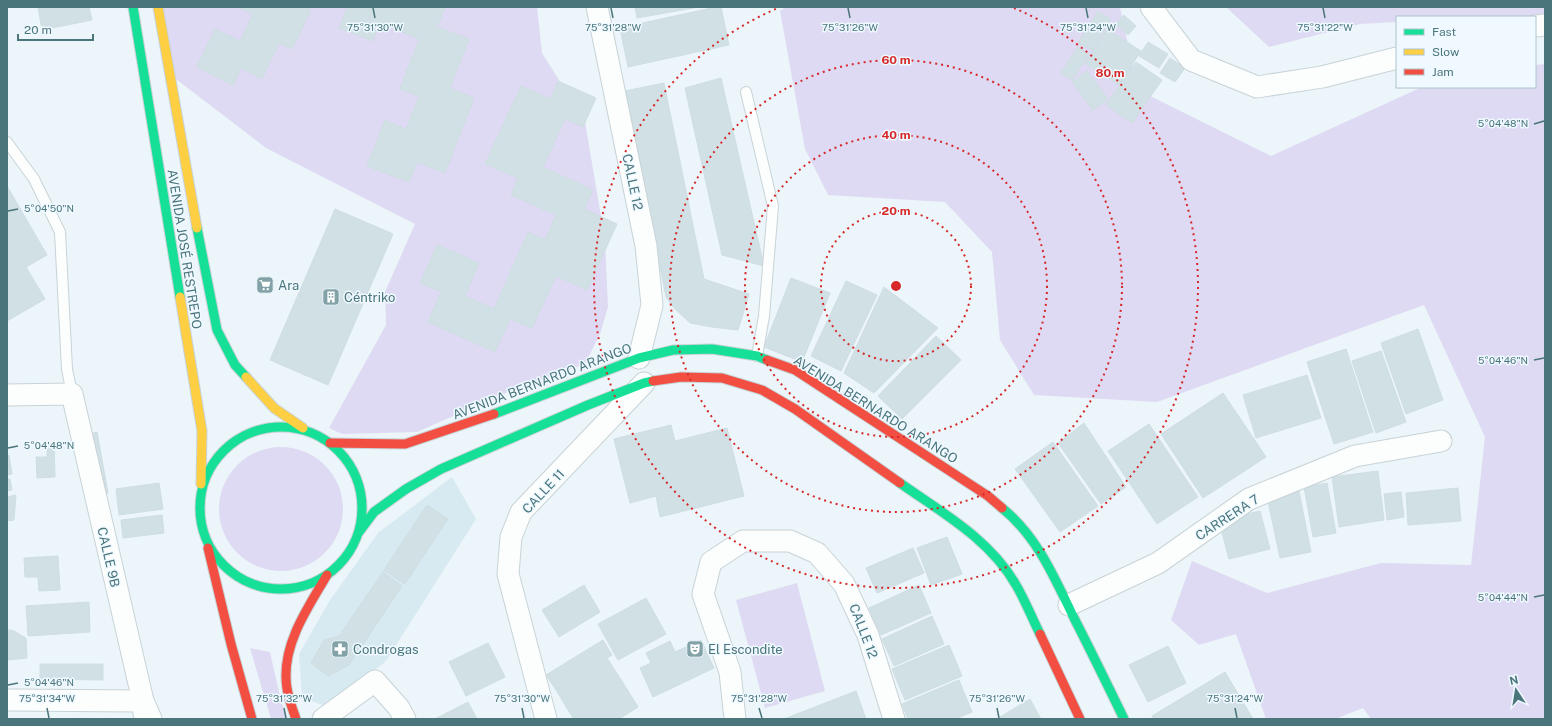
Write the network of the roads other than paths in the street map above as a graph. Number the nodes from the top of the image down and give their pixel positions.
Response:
1 (133, 7) edge
2 (158, 7) edge
3 (597, 7) edge
4 (1151, 7) edge
5 (1396, 58) edge
6 (746, 92) dead end
7 (7, 142) edge
8 (757, 356) junction
9 (639, 358) junction
10 (644, 383) junction
11 (72, 394) junction
12 (7, 395) edge
13 (306, 430) junction
14 (1440, 441) dead end
15 (330, 442) junction
16 (200, 495) junction
17 (359, 532) junction
18 (206, 541) junction
19 (327, 576) junction
20 (1069, 605) junction
21 (7, 700) edge
22 (146, 713) edge
23 (252, 719) edge
24 (296, 719) edge
25 (323, 719) edge
26 (405, 719) edge
27 (546, 719) edge
28 (735, 719) edge
29 (894, 719) edge
30 (1080, 719) edge
31 (1124, 719) edge

1 - 16 main road, AVENIDA JOSÉ RESTREPO
2 - 13 main road, AVENIDA JOSÉ RESTREPO
3 - 9 street, CALLE 12
4 - 5 street
6 - 8 lane
7 - 11 lane
8 - 9 main road, AVENIDA BERNARDO ARANGO
8 - 20 main road, AVENIDA BERNARDO ARANGO
9 - 15 main road, AVENIDA BERNARDO ARANGO
10 - 17 main road
10 - 27 street, CALLE 11
10 - 30 main road
11 - 12 street
11 - 22 street, CALLE 9B
13 - 15 main road
13 - 16 main road
14 - 20 street, CARRERA 7
15 - 17 main road
16 - 18 main road, AVENIDA JOSÉ RESTREPO
17 - 19 main road
18 - 19 main road
18 - 23 main road
19 - 24 main road
20 - 31 main road, AVENIDA BERNARDO ARANGO
21 - 22 street
25 - 26 street
28 - 29 street, CALLE 12

